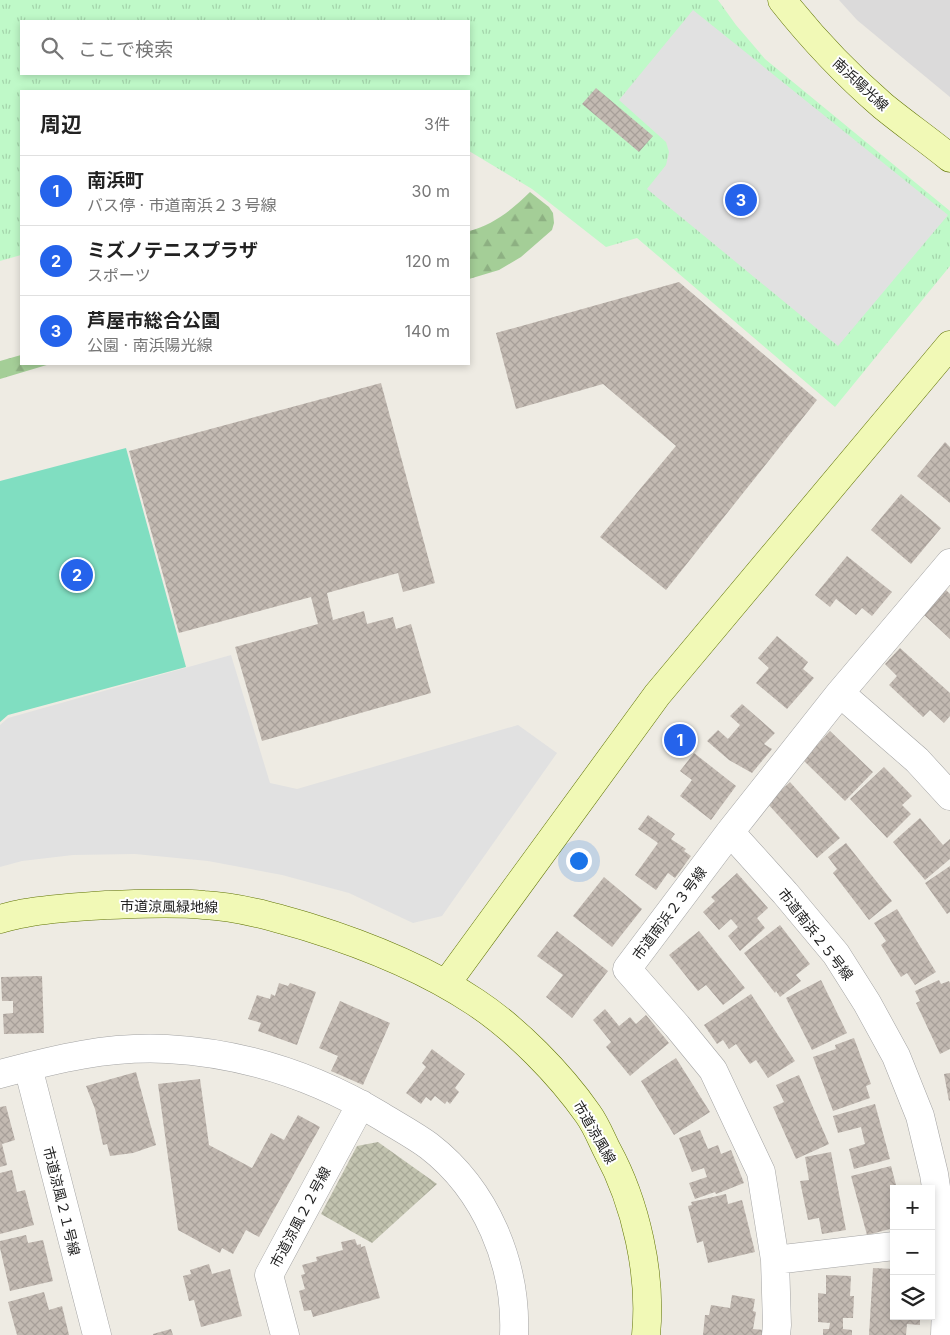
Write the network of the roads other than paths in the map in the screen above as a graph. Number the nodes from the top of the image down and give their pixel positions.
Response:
1 (782, 0) edge
2 (950, 158) edge
3 (950, 345) edge
4 (950, 563) edge
5 (840, 693) junction
6 (950, 796) edge
7 (730, 832) junction
8 (0, 920) edge
9 (446, 984) junction
10 (28, 1067) junction
11 (0, 1074) edge
12 (361, 1104) junction
13 (942, 1240) edge
14 (890, 1246) edge
15 (775, 1260) junction
16 (97, 1335) edge
17 (285, 1335) edge
18 (514, 1335) edge
19 (646, 1335) edge
20 (776, 1335) edge
21 (945, 1335) edge

1 - 2 street, 南浜陽光線
3 - 9 street
4 - 5 street, 市道南浜２３号線
5 - 6 street
5 - 7 street, 市道南浜２３号線
7 - 13 street, 市道南浜２５号線
7 - 15 street, 市道南浜２３号線
8 - 9 street, 市道涼風緑地線
9 - 19 street, 市道涼風線
10 - 11 street
10 - 12 street
10 - 16 street, 市道涼風２１号線
12 - 17 street, 市道涼風２２号線
12 - 18 street
13 - 21 street, 市道南浜２５号線
14 - 15 street
15 - 20 street, 市道南浜２３号線

